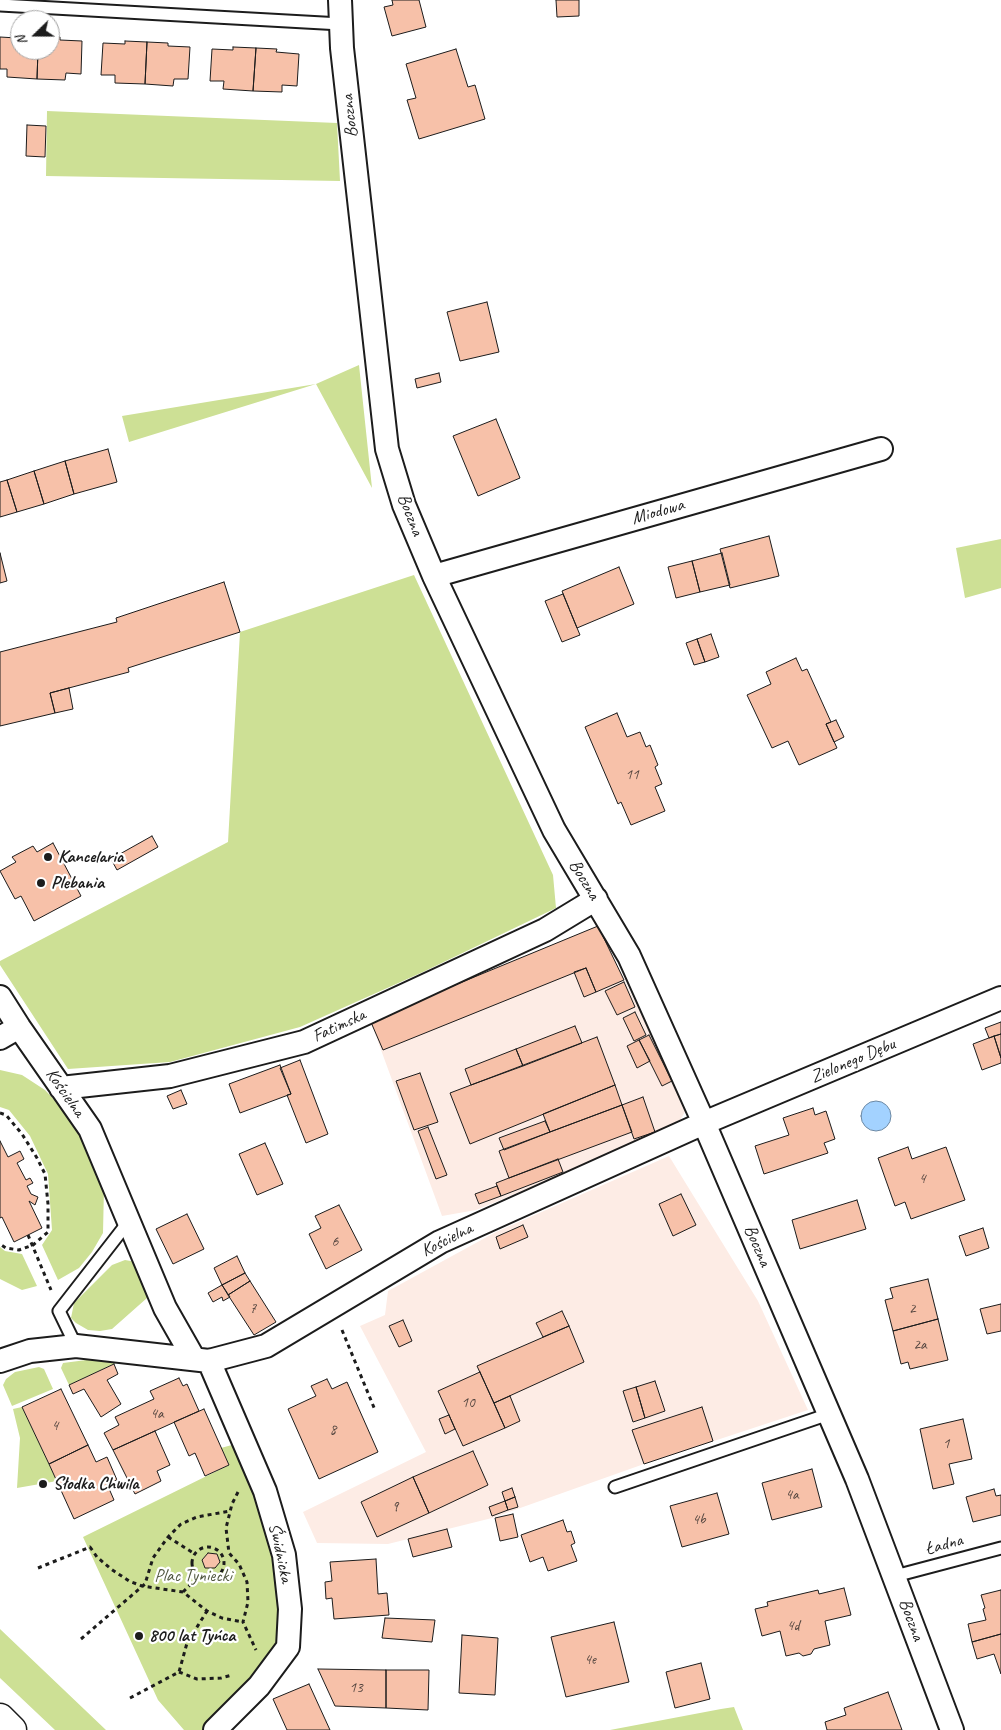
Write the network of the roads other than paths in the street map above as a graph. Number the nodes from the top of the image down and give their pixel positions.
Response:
1 (340, 0) edge
2 (0, 5) edge
3 (341, 24) junction
4 (881, 449) dead end
5 (434, 576) junction
6 (596, 899) junction
7 (0, 996) edge
8 (1001, 998) edge
9 (9, 1032) edge
10 (61, 1088) junction
11 (704, 1123) junction
12 (129, 1220) junction
13 (76, 1346) junction
14 (202, 1360) junction
15 (0, 1361) edge
16 (830, 1414) junction
17 (615, 1488) dead end
18 (1001, 1548) edge
19 (895, 1576) junction
20 (0, 1718) edge
21 (12, 1730) edge
22 (215, 1730) edge
23 (952, 1730) edge

1 - 3 street, Boczna
2 - 3 lane
3 - 5 street, Boczna
4 - 5 street, Miodowa
5 - 6 street, Boczna
6 - 10 street, Fatimska
6 - 11 street, Boczna
7 - 9 street, Kościelna
8 - 11 street, Zielonego Dębu
9 - 10 street, Kościelna
10 - 12 street, Kościelna
11 - 14 street, Kościelna
11 - 16 street, Boczna
12 - 13 lane
12 - 14 street, Kościelna
13 - 14 street, Kościelna
13 - 15 street, Kościelna
14 - 22 street, Świdnicka
16 - 17 lane
16 - 19 street, Boczna
18 - 19 lane, Ładna
19 - 23 street, Boczna
20 - 21 street

